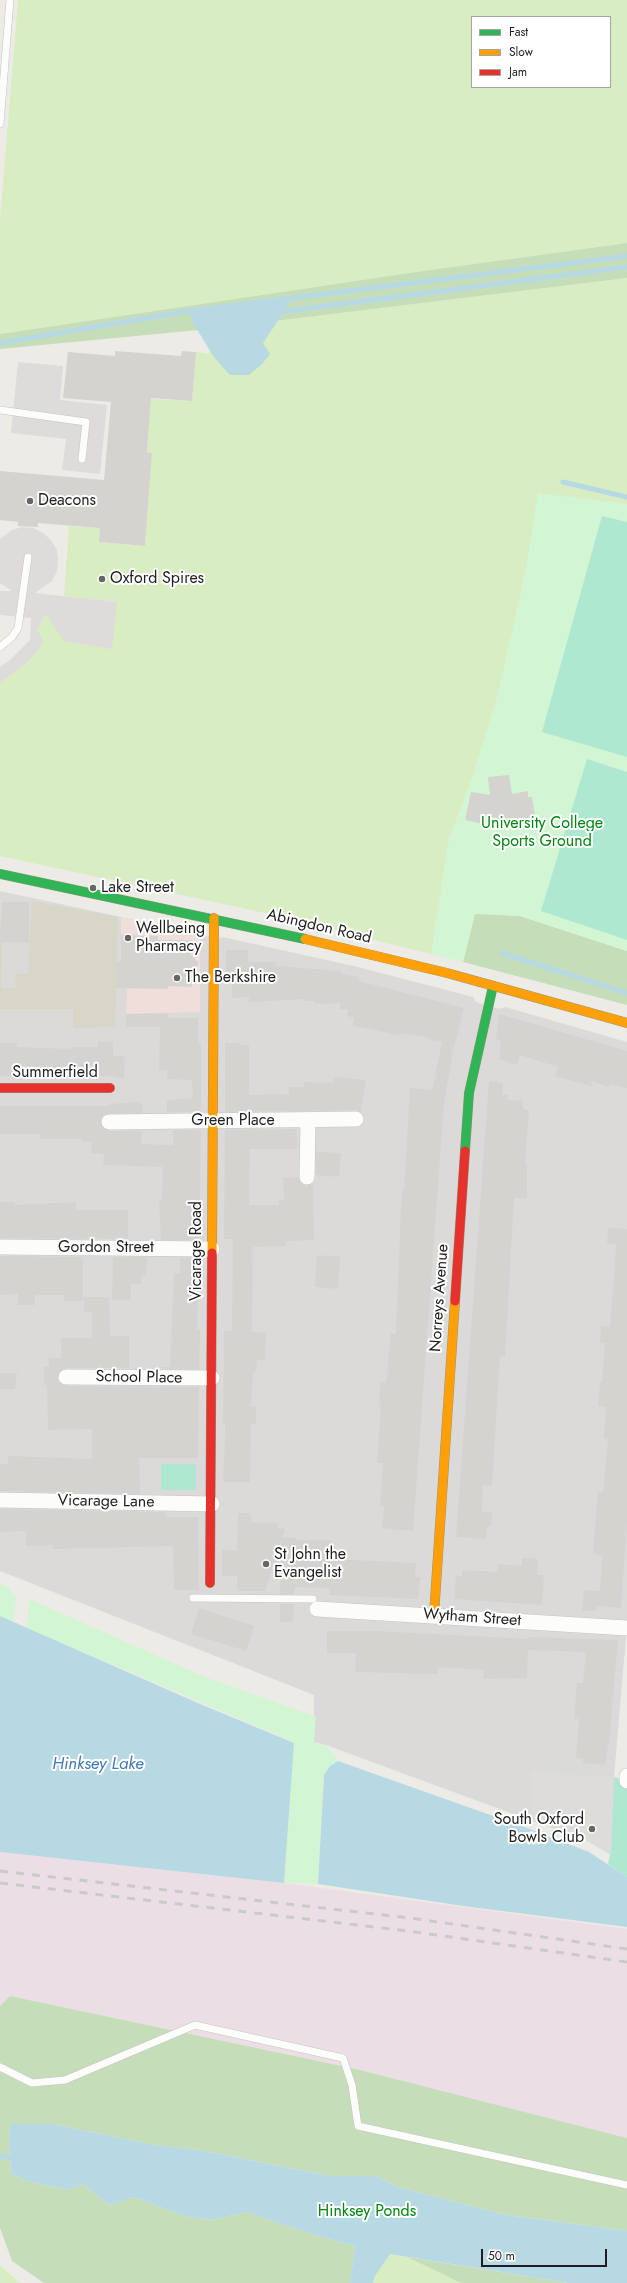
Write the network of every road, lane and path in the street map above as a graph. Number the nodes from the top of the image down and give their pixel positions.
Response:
1 (10, 0) edge
2 (0, 124) edge
3 (0, 410) edge
4 (82, 459) dead end
5 (28, 558) dead end
6 (0, 647) edge
7 (0, 874) edge
8 (214, 918) junction
9 (493, 986) junction
10 (627, 1022) edge
11 (0, 1088) edge
12 (110, 1088) dead end
13 (356, 1119) dead end
14 (212, 1121) junction
15 (308, 1121) junction
16 (110, 1122) dead end
17 (307, 1177) dead end
18 (0, 1248) edge
19 (212, 1249) junction
20 (66, 1377) dead end
21 (212, 1378) junction
22 (0, 1500) edge
23 (212, 1504) junction
24 (210, 1583) joint
25 (193, 1598) dead end
26 (209, 1598) junction
27 (315, 1604) joint
28 (434, 1615) junction
29 (627, 1628) edge
30 (627, 1776) edge
31 (627, 1781) edge
32 (0, 2067) edge
33 (627, 2185) edge

1 - 2 lane
3 - 4 lane
5 - 6 lane
7 - 8 street, Abingdon Road
8 - 9 street, Abingdon Road
8 - 14 street, Vicarage Road
9 - 10 street, Abingdon Road
9 - 28 street, Norreys Avenue
11 - 12 street, Summerfield
13 - 15 street, Green Place
14 - 15 street, Green Place
14 - 16 street, Green Place
14 - 19 street, Vicarage Road
15 - 17 street
18 - 19 street, Gordon Street
19 - 21 street, Vicarage Road
20 - 21 street, School Place
21 - 23 street, Vicarage Road
22 - 23 street, Vicarage Lane
23 - 24 street, Vicarage Road
24 - 26 lane
25 - 26 lane
26 - 27 lane
27 - 28 street, Wytham Street
28 - 29 street, Wytham Street
30 - 31 street
32 - 33 lane

